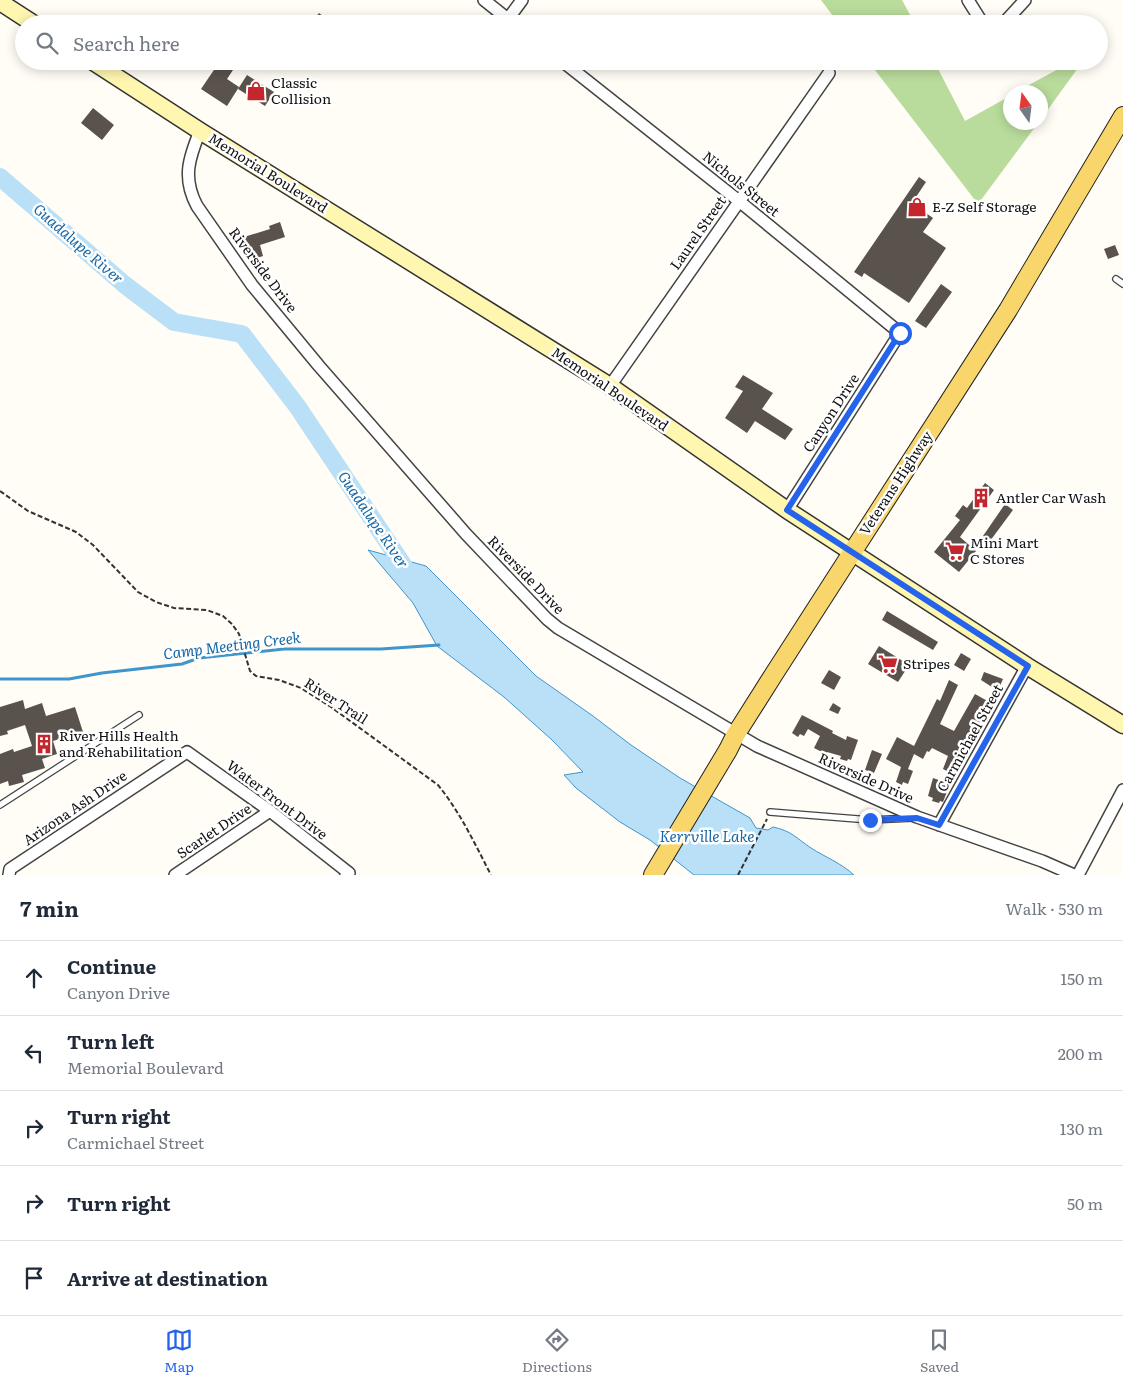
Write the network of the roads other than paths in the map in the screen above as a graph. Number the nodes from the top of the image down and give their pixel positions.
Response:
1 (484, 0) edge
2 (522, 0) edge
3 (968, 0) edge
4 (1025, 0) edge
5 (0, 2) edge
6 (20, 15) edge
7 (503, 15) edge
8 (514, 15) edge
9 (977, 15) edge
10 (1011, 15) edge
11 (106, 70) edge
12 (573, 70) edge
13 (829, 73) dead end
14 (1123, 116) edge
15 (200, 131) junction
16 (738, 201) junction
17 (1116, 279) dead end
18 (1123, 284) edge
19 (900, 333) joint
20 (610, 386) junction
21 (787, 510) junction
22 (852, 552) junction
23 (1028, 666) junction
24 (139, 715) dead end
25 (1123, 726) edge
26 (736, 734) junction
27 (187, 752) joint
28 (1123, 790) edge
29 (0, 805) edge
30 (270, 812) junction
31 (770, 812) dead end
32 (917, 818) junction
33 (939, 825) junction
34 (348, 874) edge
35 (9, 875) edge
36 (175, 875) edge
37 (653, 875) edge
38 (1074, 875) edge
39 (1078, 875) edge

1 - 7 street
2 - 8 street
3 - 9 street
4 - 10 street
5 - 6 main road
11 - 15 main road, Memorial Boulevard
12 - 16 street, Nichols Street
13 - 16 street, Laurel Street
14 - 22 main road, Veterans Highway
15 - 20 main road, Memorial Boulevard
15 - 26 street, Riverside Drive
16 - 19 street, Nichols Street
16 - 20 street, Laurel Street
17 - 18 lane
19 - 21 street, Canyon Drive
20 - 21 main road, Memorial Boulevard
21 - 22 main road, Memorial Boulevard
22 - 23 main road, Memorial Boulevard
22 - 26 main road, Veterans Highway
23 - 25 main road, Memorial Boulevard
23 - 33 street, Carmichael Street
24 - 29 lane
26 - 32 street, Riverside Drive
26 - 37 main road, Veterans Highway
27 - 30 street, Water Front Drive
27 - 35 street, Arizona Ash Drive
28 - 39 street
30 - 34 street, Water Front Drive
30 - 36 street, Scarlet Drive
31 - 32 lane
32 - 33 street, Riverside Drive
33 - 38 street, Riverside Drive

